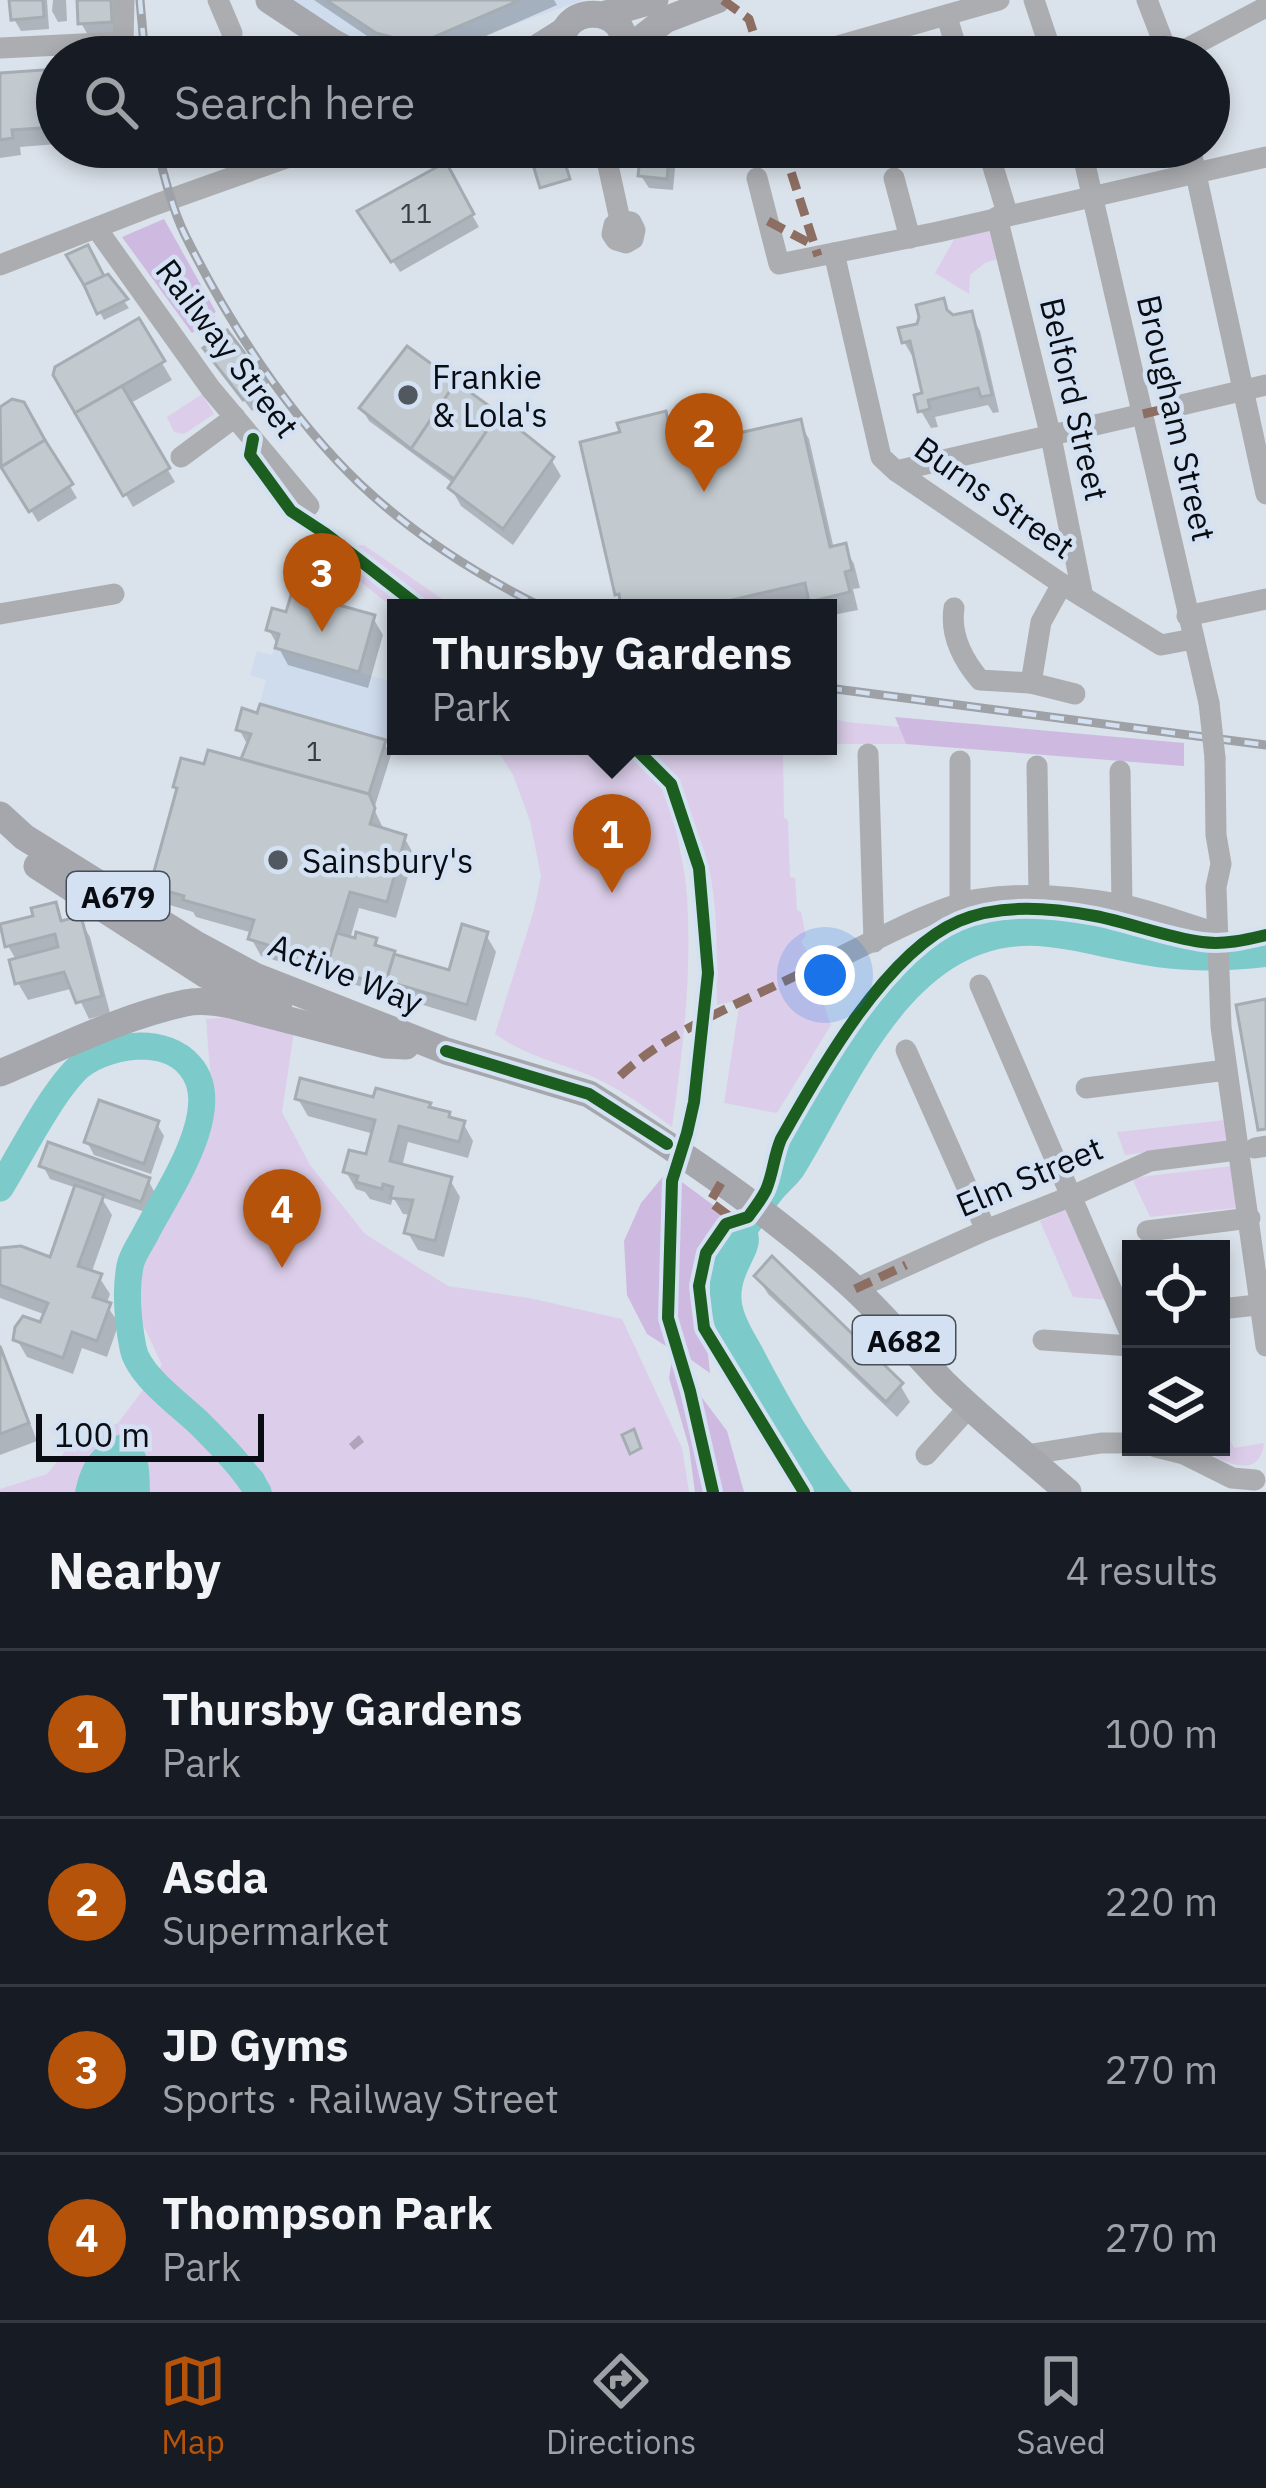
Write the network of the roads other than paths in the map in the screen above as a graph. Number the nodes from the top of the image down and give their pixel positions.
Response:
1 (124, 0) edge
2 (218, 0) edge
3 (269, 0) edge
4 (655, 0) edge
5 (717, 0) edge
6 (999, 0) edge
7 (1034, 0) edge
8 (1147, 0) edge
9 (1266, 7) edge
10 (1240, 9) edge
11 (947, 17) junction
12 (579, 23) edge
13 (232, 32) dead end
14 (123, 36) edge
15 (326, 36) edge
16 (623, 36) edge
17 (646, 36) edge
18 (877, 36) edge
19 (953, 36) edge
20 (1046, 36) edge
21 (1162, 36) edge
22 (1201, 36) edge
23 (36, 46) edge
24 (0, 48) edge
25 (1266, 157) edge
26 (1230, 165) edge
27 (260, 168) edge
28 (609, 168) edge
29 (992, 168) edge
30 (1085, 168) edge
31 (1195, 168) edge
32 (1218, 168) edge
33 (1196, 173) junction
34 (757, 178) dead end
35 (894, 178) dead end
36 (1091, 196) junction
37 (1003, 216) junction
38 (620, 220) dead end
39 (97, 229) junction
40 (910, 238) junction
41 (833, 253) junction
42 (0, 265) edge
43 (1255, 388) edge
44 (1184, 404) dead end
45 (1143, 414) junction
46 (235, 417) junction
47 (1051, 437) junction
48 (181, 457) dead end
49 (896, 471) junction
50 (1266, 494) edge
51 (309, 506) dead end
52 (1062, 584) junction
53 (113, 594) dead end
54 (1083, 597) junction
55 (1266, 599) edge
56 (954, 608) dead end
57 (3, 615) edge
58 (1190, 627) junction
59 (1030, 683) junction
60 (1075, 694) dead end
61 (868, 754) dead end
62 (960, 760) dead end
63 (1037, 766) dead end
64 (1120, 770) dead end
65 (0, 815) edge
66 (0, 839) edge
67 (1039, 895) junction
68 (960, 905) junction
69 (1122, 905) junction
70 (1218, 936) junction
71 (874, 942) junction
72 (194, 943) junction
73 (832, 961) dead end
74 (242, 969) junction
75 (206, 975) junction
76 (980, 985) dead end
77 (188, 1002) junction
78 (414, 1047) junction
79 (906, 1050) dead end
80 (446, 1051) junction
81 (0, 1058) edge
82 (1226, 1070) junction
83 (0, 1073) edge
84 (1086, 1088) dead end
85 (1253, 1148) edge
86 (1072, 1196) junction
87 (1250, 1218) junction
88 (986, 1230) junction
89 (1147, 1231) dead end
90 (855, 1289) junction
91 (1264, 1304) edge
92 (1230, 1308) edge
93 (1122, 1314) edge
94 (1043, 1340) dead end
95 (1122, 1345) edge
96 (1266, 1346) edge
97 (970, 1406) junction
98 (1122, 1443) edge
99 (926, 1455) dead end
100 (1026, 1455) junction
101 (1194, 1456) edge
102 (1260, 1480) edge
103 (1068, 1492) edge

1 - 14 street
2 - 13 street
3 - 15 main road
4 - 12 main road
5 - 17 main road
6 - 11 street
7 - 20 street
8 - 21 street
9 - 10 street
10 - 22 street
11 - 18 street
11 - 19 street
12 - 16 main road
23 - 24 street
25 - 26 street
27 - 39 street
28 - 38 street
29 - 37 street, Belford Street
30 - 36 street, Brougham Street
31 - 33 street
32 - 33 street
33 - 36 street
33 - 43 street
34 - 41 street
35 - 40 street
36 - 37 street
36 - 45 street, Brougham Street
37 - 40 street
37 - 47 street, Belford Street
39 - 42 street
39 - 46 street, Railway Street
40 - 41 street
41 - 49 street, Burns Street
43 - 44 street
43 - 50 street
45 - 47 street
45 - 58 street, Brougham Street
46 - 48 street
46 - 51 street, Railway Street
47 - 49 street
47 - 54 street, Belford Street
49 - 52 street, Burns Street
52 - 54 street, Burns Street
52 - 59 street
53 - 57 street
54 - 58 street, Burns Street
55 - 58 street, Burns Street
56 - 59 street
58 - 70 street, Brougham Street, bridge
59 - 60 street
61 - 71 street
62 - 68 street
63 - 67 street
64 - 69 street
65 - 72 main road, Active Way / A679
66 - 75 main road, Active Way / A679
67 - 68 street
67 - 69 street
68 - 71 street
69 - 70 street
70 - 82 street, Brougham Street
71 - 73 street
72 - 74 main road, Active Way / A679
72 - 75 main road
74 - 75 main road
74 - 80 main road, Active Way / A679
75 - 77 main road
75 - 78 main road, Active Way / A679
75 - 81 main road
76 - 86 street
77 - 78 main road, Active Way
77 - 83 main road
78 - 80 main road, Active Way / A679
79 - 88 street
80 - 90 main road, A682
82 - 84 street
82 - 85 street, Brougham Street
85 - 86 street, Elm Street
85 - 87 street, Brougham Street
86 - 88 street, Elm Street
86 - 93 street
87 - 89 street
87 - 91 street, Brougham Street
88 - 90 street, Elm Street
90 - 97 main road, A682
91 - 92 street
91 - 96 street, Brougham Street
94 - 95 street
97 - 99 street
97 - 100 main road, A682
98 - 100 street
100 - 103 main road, A682
101 - 102 street

